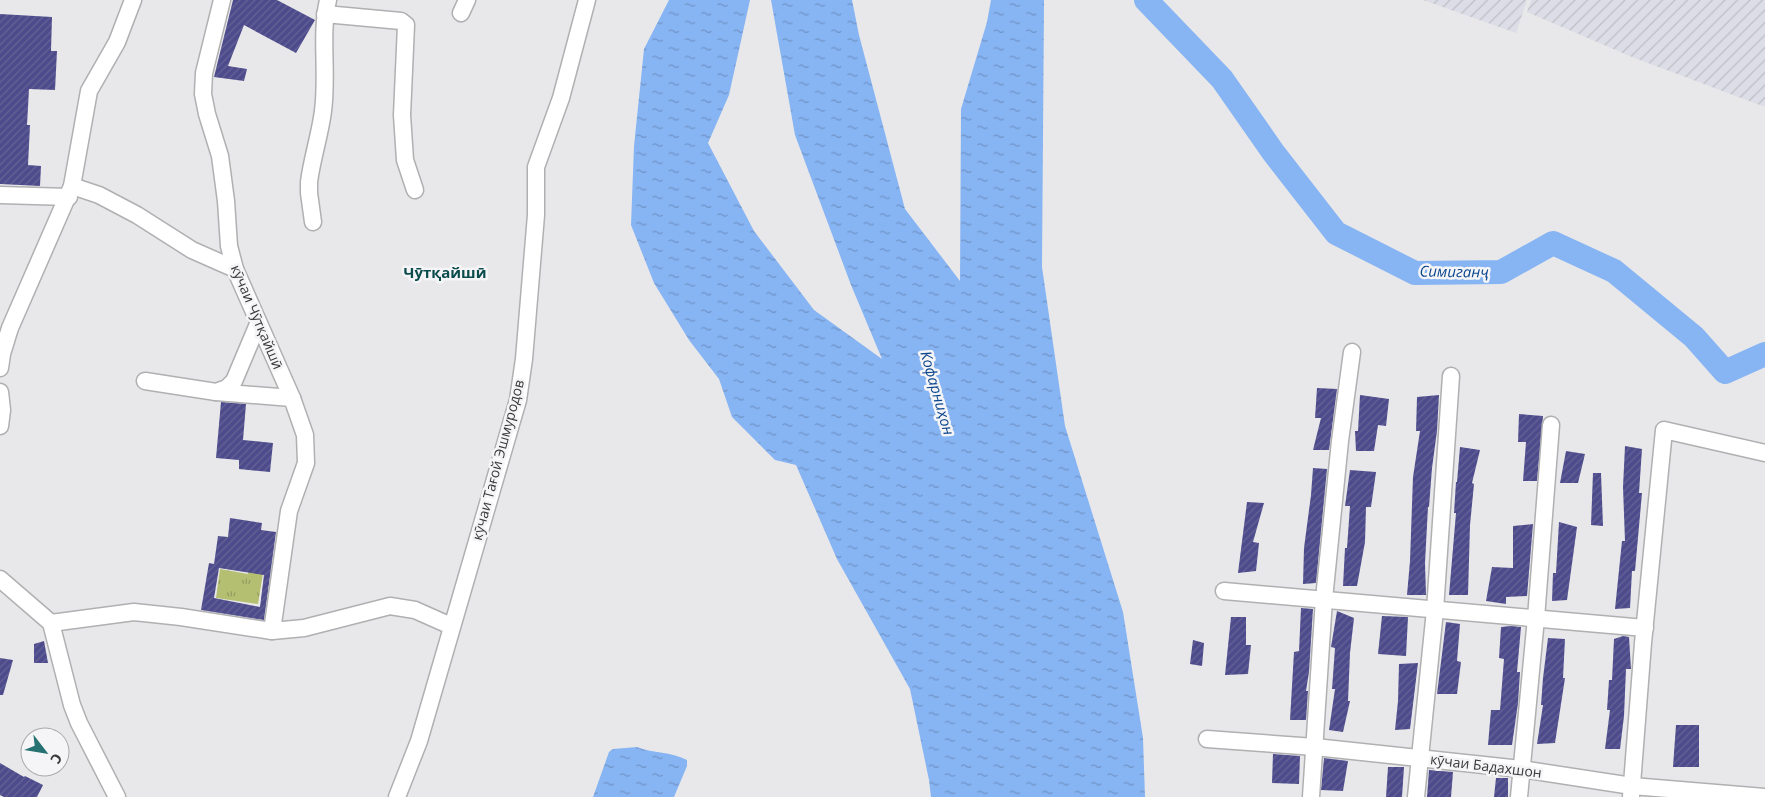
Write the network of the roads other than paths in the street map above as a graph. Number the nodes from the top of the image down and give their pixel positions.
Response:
1 (133, 0) edge
2 (222, 0) edge
3 (588, 0) edge
4 (326, 7) edge
5 (415, 190) dead end
6 (70, 192) junction
7 (0, 196) edge
8 (313, 222) dead end
9 (235, 269) junction
10 (258, 324) junction
11 (1352, 352) dead end
12 (0, 368) edge
13 (1450, 376) dead end
14 (145, 381) dead end
15 (0, 392) edge
16 (216, 392) junction
17 (292, 398) junction
18 (0, 426) edge
19 (1551, 426) dead end
20 (1765, 453) edge
21 (0, 578) edge
22 (1224, 591) dead end
23 (1324, 600) junction
24 (1435, 610) junction
25 (1536, 618) junction
26 (51, 623) junction
27 (452, 626) junction
28 (1645, 628) junction
29 (272, 631) junction
30 (1207, 739) dead end
31 (1315, 747) junction
32 (1420, 758) junction
33 (1521, 769) junction
34 (1632, 792) edge
35 (117, 797) edge
36 (397, 797) edge
37 (1311, 797) edge
38 (1416, 797) edge
39 (1519, 797) edge
40 (1765, 797) edge

1 - 6 street
2 - 9 street, кӯчаи Чӯтқайшӣ
3 - 27 street, кӯчаи Тағой Эшмуродов
4 - 5 street
4 - 8 street
6 - 7 street
6 - 9 street
6 - 12 street
9 - 10 street, кӯчаи Чӯтқайшӣ
10 - 16 street
10 - 17 street, кӯчаи Чӯтқайшӣ
11 - 23 street
13 - 24 street
14 - 16 street
15 - 18 street
16 - 17 street
17 - 29 street, кӯчаи Чӯтқайшӣ
19 - 25 street
20 - 28 street
21 - 26 street
22 - 23 street
23 - 24 street
23 - 31 street
24 - 25 street
24 - 32 street
25 - 28 street
25 - 33 street
26 - 29 street
26 - 35 street
27 - 29 street
27 - 36 street, кӯчаи Тағой Эшмуродов
28 - 34 street
30 - 31 street, кӯчаи Бадахшон
31 - 32 street, кӯчаи Бадахшон
31 - 37 street
32 - 33 street, кӯчаи Бадахшон
32 - 38 street
33 - 34 street, кӯчаи Бадахшон
33 - 39 street
34 - 40 street, кӯчаи Бадахшон

